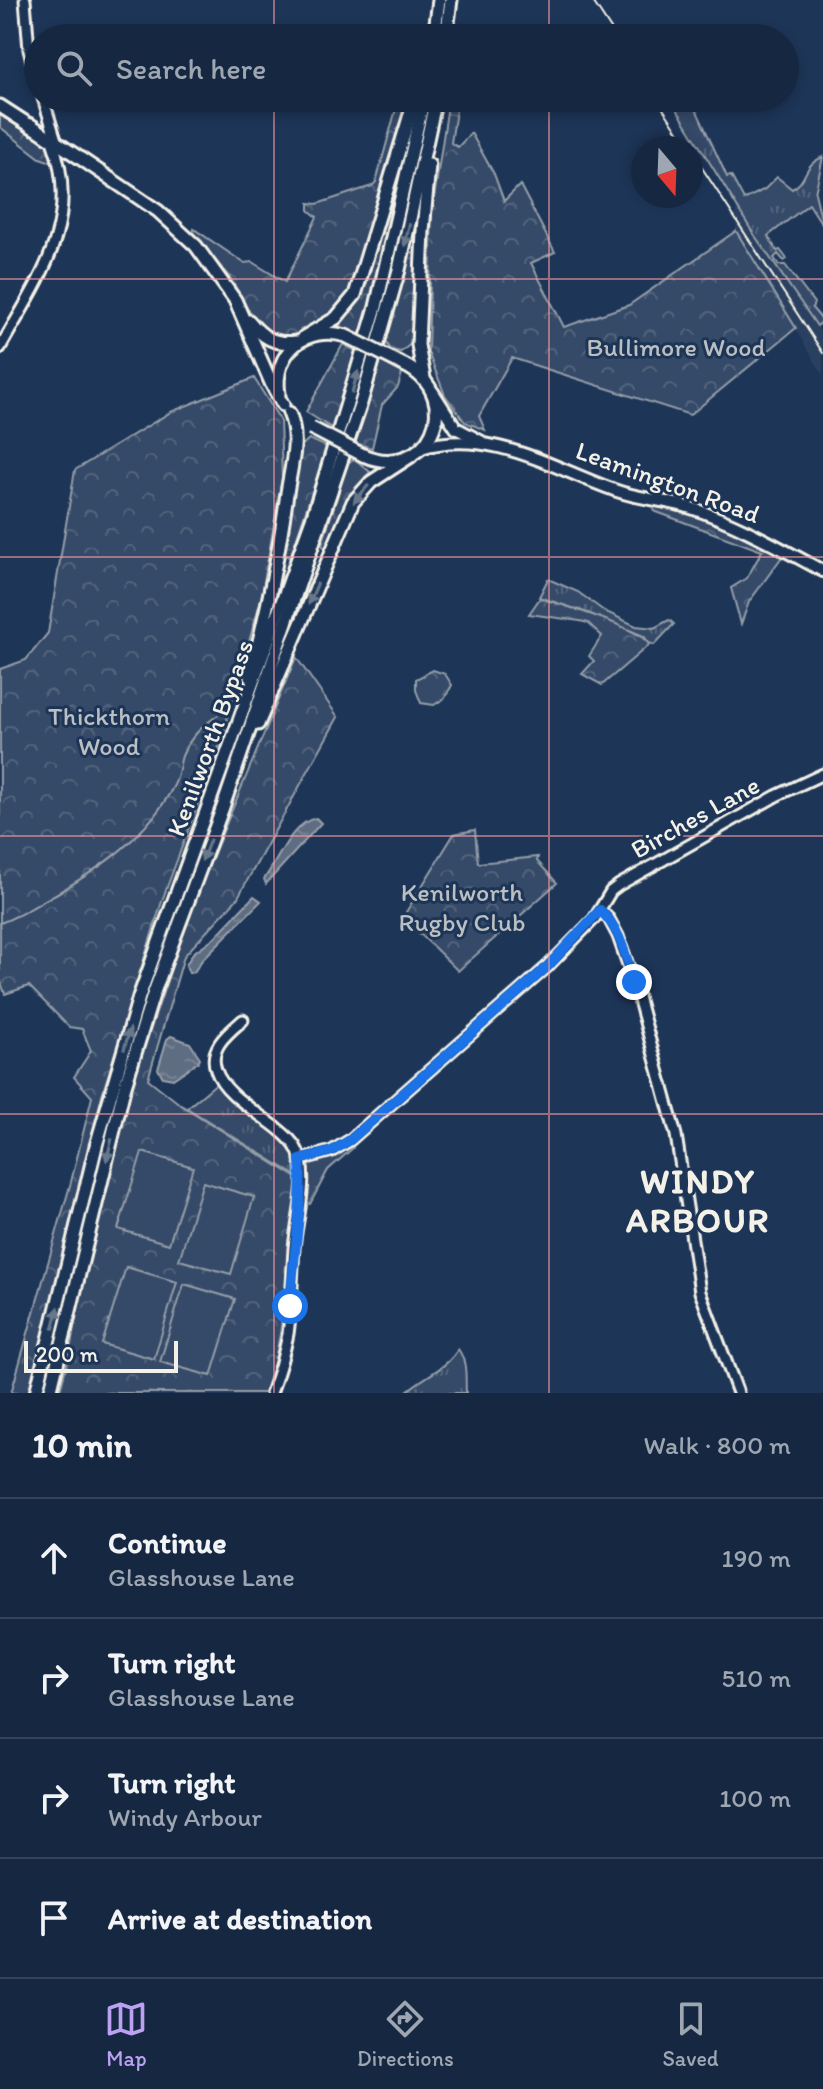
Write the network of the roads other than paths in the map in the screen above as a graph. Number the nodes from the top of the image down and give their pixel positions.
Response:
1 (25, 0) edge
2 (451, 0) edge
3 (27, 24) edge
4 (448, 24) edge
5 (0, 106) edge
6 (411, 112) edge
7 (429, 112) edge
8 (430, 112) edge
9 (431, 112) edge
10 (49, 114) joint
11 (36, 127) junction
12 (54, 141) junction
13 (80, 159) junction
14 (62, 179) junction
15 (241, 311) junction
16 (300, 340) junction
17 (0, 348) edge
18 (424, 378) junction
19 (432, 390) junction
20 (286, 409) junction
21 (495, 446) junction
22 (421, 448) junction
23 (411, 456) junction
24 (823, 571) edge
25 (231, 747) junction
26 (823, 774) edge
27 (233, 776) junction
28 (600, 910) junction
29 (243, 1020) dead end
30 (300, 1160) junction
31 (36, 1393) edge
32 (50, 1393) edge
33 (271, 1393) edge
34 (738, 1393) edge

1 - 3 street
2 - 4 highway
5 - 11 highway
6 - 16 highway
25 -> 7 highway, Kenilworth Bypass
8 -> 27 highway, Kenilworth Bypass
9 - 18 highway
10 - 11 street
10 - 12 street
11 - 12 highway
12 - 13 highway
12 - 14 street
13 - 14 street
13 - 15 highway
14 - 17 street
15 - 16 highway
15 - 20 highway
16 - 18 highway, bridge
16 - 20 highway
18 - 19 highway
19 - 21 main road, Leamington Road
19 - 22 highway
20 - 23 highway, bridge
20 - 25 highway
21 - 22 main road, Leamington Road
21 - 24 main road, Leamington Road
22 - 23 highway
23 -> 27 highway
31 -> 25 highway, Kenilworth Bypass
26 - 28 street, Birches Lane
27 -> 32 highway, Kenilworth Bypass
28 - 30 street, Birches Lane
28 - 34 street
29 - 30 street
30 - 33 street

